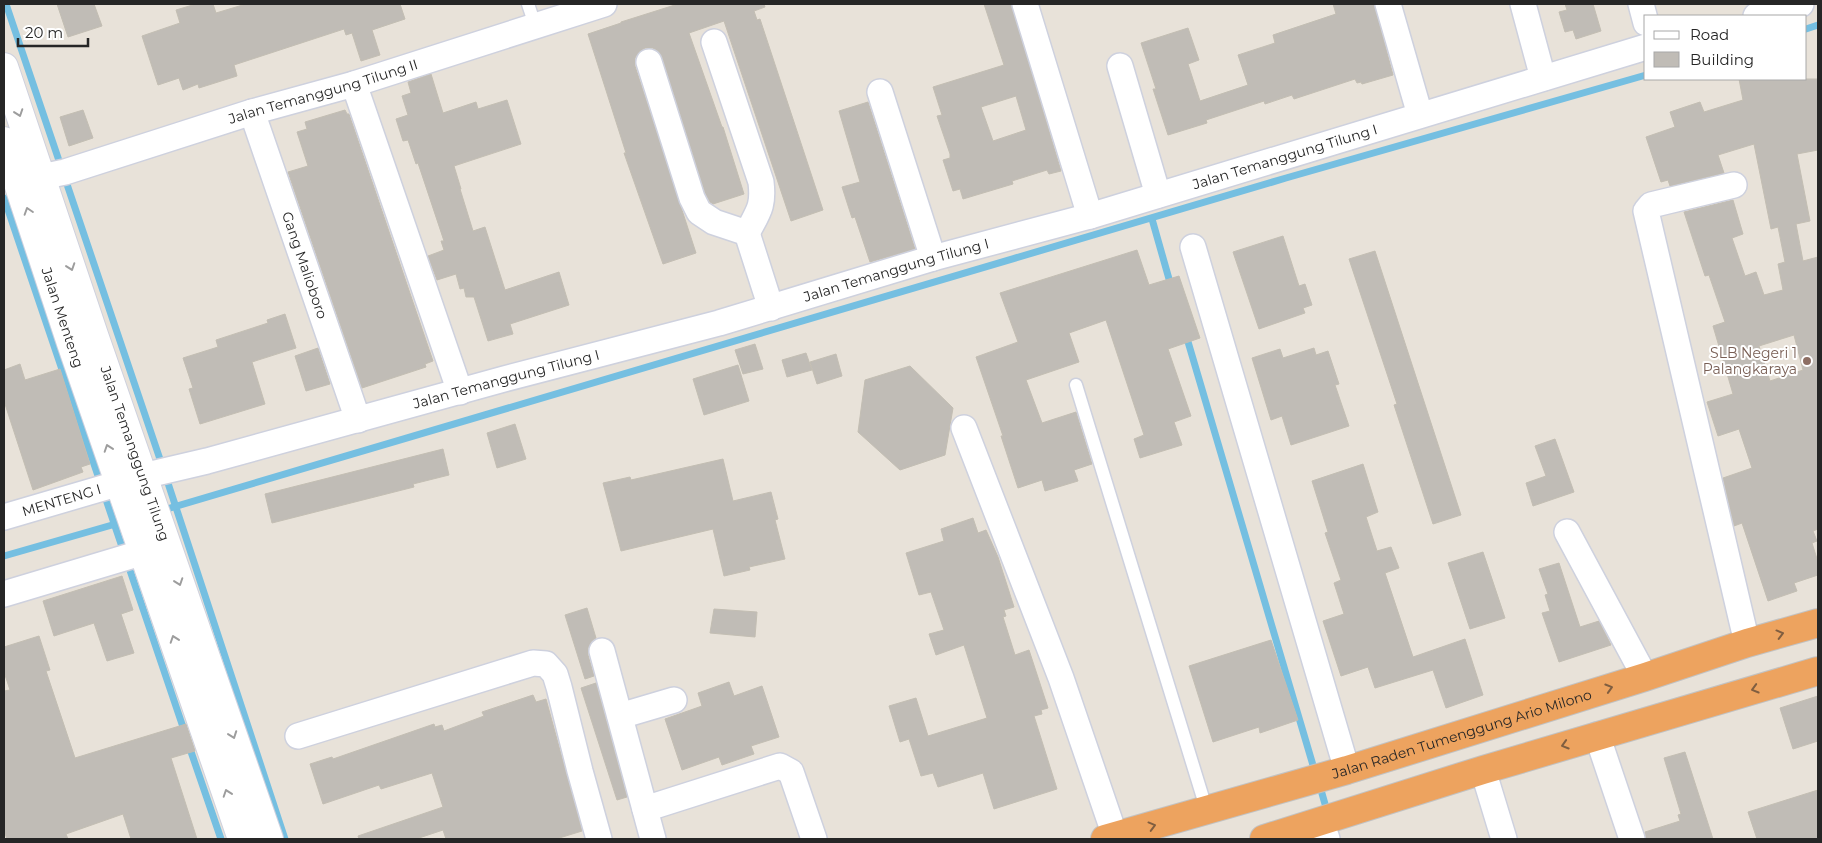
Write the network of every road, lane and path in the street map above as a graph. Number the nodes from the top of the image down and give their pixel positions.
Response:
1 (604, 4) edge
2 (1026, 4) edge
3 (1388, 4) edge
4 (1524, 4) edge
5 (1800, 4) edge
6 (532, 14) edge
7 (1760, 15) edge
8 (714, 42) dead end
9 (1644, 48) edge
10 (649, 62) dead end
11 (1120, 66) dead end
12 (4, 67) edge
13 (1543, 78) junction
14 (354, 84) junction
15 (880, 92) dead end
16 (252, 112) junction
17 (1420, 115) junction
18 (4, 141) edge
19 (20, 178) edge
20 (1734, 185) dead end
21 (1158, 195) junction
22 (1090, 216) junction
23 (747, 233) junction
24 (1193, 247) dead end
25 (933, 258) junction
26 (772, 308) junction
27 (1076, 385) dead end
28 (460, 392) junction
29 (358, 420) junction
30 (964, 428) dead end
31 (133, 485) junction
32 (4, 517) edge
33 (1567, 532) dead end
34 (149, 544) junction
35 (4, 594) edge
36 (1818, 624) edge
37 (1747, 643) junction
38 (602, 651) dead end
39 (1818, 671) edge
40 (1645, 677) junction
41 (674, 700) dead end
42 (209, 704) junction
43 (620, 716) junction
44 (1597, 735) junction
45 (298, 736) dead end
46 (1393, 756) junction
47 (1346, 770) junction
48 (1483, 770) junction
49 (1405, 795) junction
50 (645, 809) junction
51 (1207, 811) junction
52 (1333, 822) edge
53 (1110, 838) edge
54 (242, 839) edge
55 (268, 839) edge
56 (599, 839) edge
57 (653, 839) edge
58 (814, 839) edge
59 (1264, 839) edge
60 (1504, 839) edge
61 (1632, 839) edge

1 - 6 street, Jalan Temanggung Tilung II
2 - 22 street
3 - 17 street
4 - 13 street
5 - 7 street
6 - 14 street, Jalan Temanggung Tilung II
8 - 23 street
9 - 13 street, Jalan Temanggung Tilung I
10 - 23 street
11 - 21 street
12 -> 19 street, Jalan Temanggung Tilung
13 - 17 street, Jalan Temanggung Tilung I
14 - 16 street, Jalan Temanggung Tilung II
14 - 28 street
15 - 25 street
16 - 19 street, Jalan Temanggung Tilung II
16 - 29 street, Gang Malioboro
17 - 21 street, Jalan Temanggung Tilung I
18 - 19 street
19 - 31 street, Jalan Temanggung Tilung
20 - 37 street
21 - 22 street, Jalan Temanggung Tilung I
22 - 25 street, Jalan Temanggung Tilung I
23 - 26 street
24 - 47 street
25 - 26 street, Jalan Temanggung Tilung I
26 - 28 street, Jalan Temanggung Tilung I
27 - 51 lane
28 - 29 street, Jalan Temanggung Tilung I
29 - 31 street, Jalan Temanggung Tilung I
30 - 53 street
31 - 32 street, MENTENG I
31 - 34 street, Jalan Temanggung Tilung
33 - 40 street
34 - 35 street
34 - 42 street, Jalan Temanggung Tilung
37 -> 36 highway, Jalan Raden Tumenggung Ario Milono
37 - 40 highway, Jalan Raden Tumenggung Ario Milono
38 - 43 street
39 -> 44 highway
46 -> 40 highway, Jalan Raden Tumenggung Ario Milono
41 - 43 street
54 -> 42 street, Jalan Temanggung Tilung
42 -> 55 street, Jalan Temanggung Tilung
43 - 50 street
44 -> 48 highway
44 - 61 street
45 - 56 street
46 - 47 highway, Jalan Raden Tumenggung Ario Milono
46 - 49 highway
47 - 51 highway, Jalan Raden Tumenggung Ario Milono
48 - 49 highway
48 - 60 street
49 - 52 highway
50 - 57 street
50 - 58 street
53 -> 51 highway, Jalan Raden Tumenggung Ario Milono
52 - 59 highway

